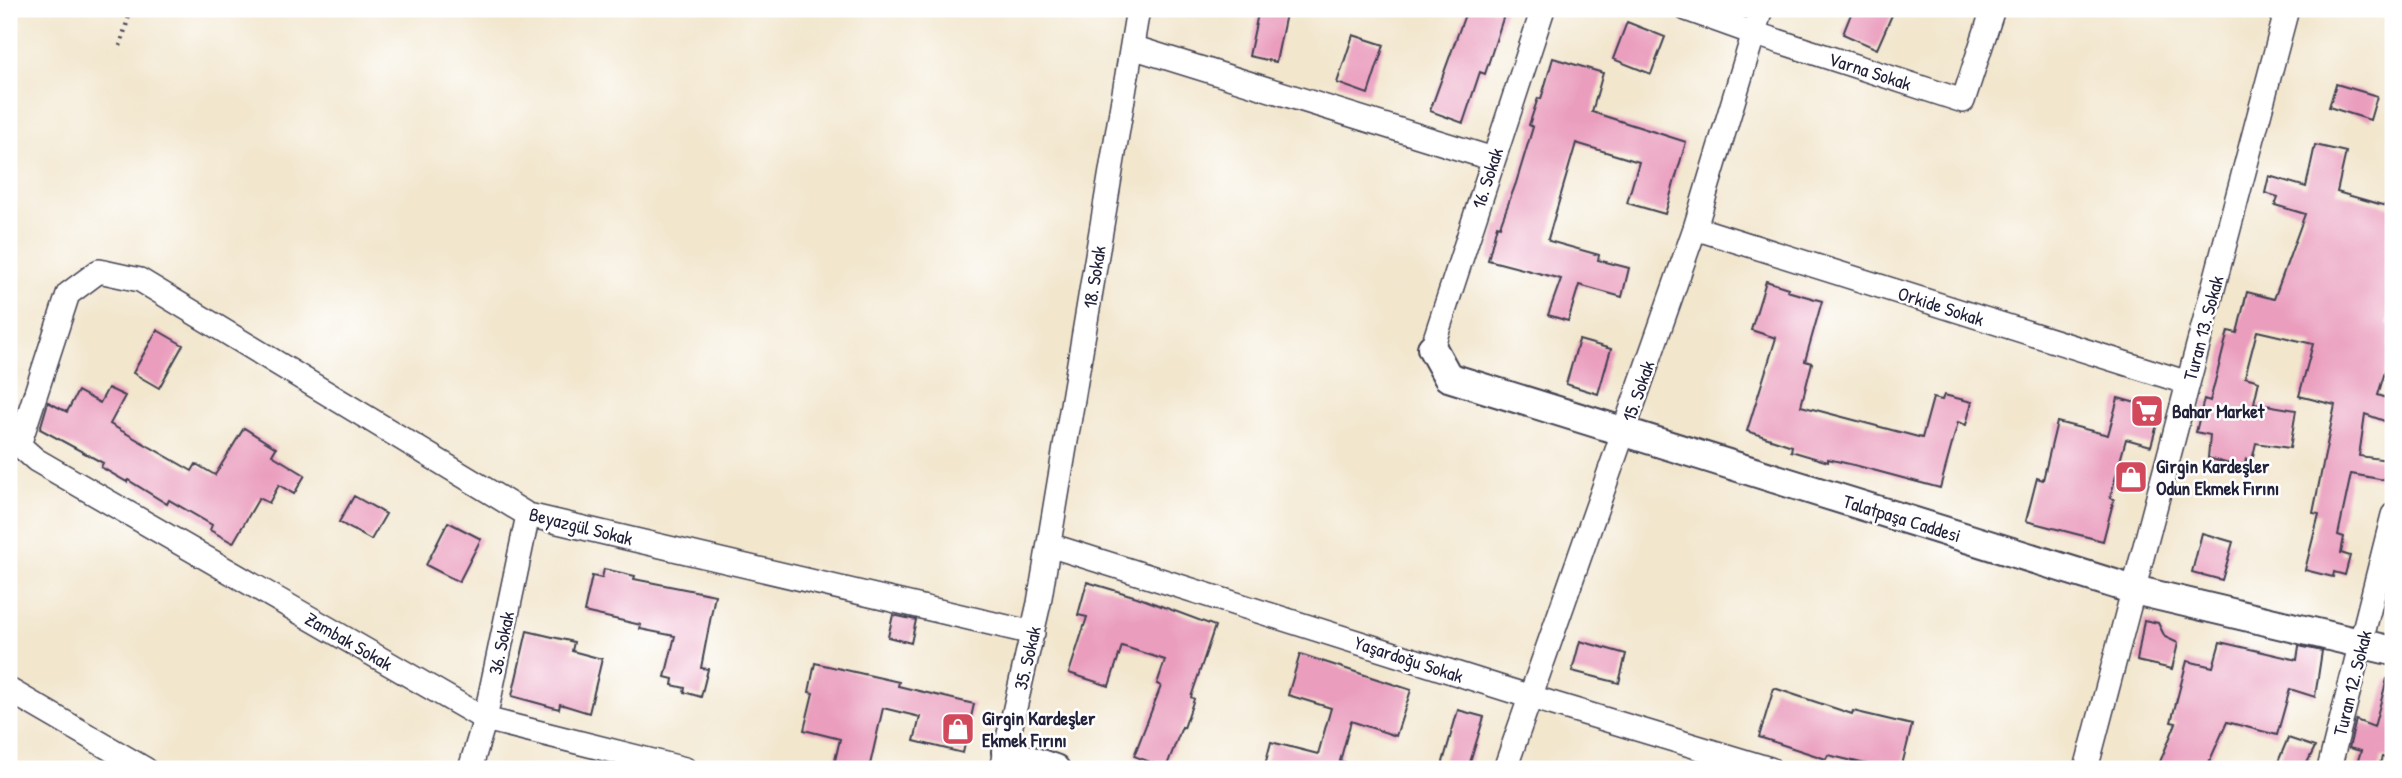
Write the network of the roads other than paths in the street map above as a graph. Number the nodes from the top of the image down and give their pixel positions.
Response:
1 (1138, 9) edge
2 (1543, 9) edge
3 (1686, 9) edge
4 (1760, 9) edge
5 (1993, 9) edge
6 (2287, 9) edge
7 (1753, 33) junction
8 (1132, 47) junction
9 (1493, 159) junction
10 (1695, 228) junction
11 (1432, 348) joint
12 (2188, 383) junction
13 (1624, 432) junction
14 (36, 460) joint
15 (528, 515) junction
16 (2393, 515) edge
17 (1049, 545) junction
18 (2134, 590) junction
19 (1033, 633) junction
20 (2362, 644) junction
21 (2393, 651) edge
22 (9, 690) edge
23 (1531, 697) junction
24 (485, 719) junction
25 (1003, 761) edge
26 (145, 769) edge
27 (470, 769) edge
28 (685, 769) edge
29 (1055, 769) edge
30 (1505, 769) edge
31 (1770, 769) edge
32 (2086, 769) edge
33 (2329, 769) edge

1 - 8 street, 18. Sokak
2 - 9 street, 16. Sokak
3 - 7 street, Varna Sokak
4 - 7 street, 15. Sokak
5 - 7 street, Varna Sokak
6 - 12 street, Turan 13. Sokak
7 - 10 street, 15. Sokak
8 - 9 street
8 - 17 street, 18. Sokak
9 - 11 street, 16. Sokak
10 - 12 street, Orkide Sokak
10 - 13 street, 15. Sokak
11 - 13 street, Talatpaşa Caddesi
12 - 18 street, Turan 13. Sokak
13 - 18 street, Talatpaşa Caddesi
13 - 23 street, 15. Sokak
14 - 15 street, Beyazgül Sokak
14 - 24 street, Zambak Sokak
15 - 19 street, Beyazgül Sokak
15 - 24 street, 36. Sokak
16 - 20 street, Turan 12. Sokak
17 - 19 street, 35. Sokak
17 - 23 street, Yaşardoğu Sokak
18 - 20 street, Talatpaşa Caddesi
18 - 32 street, Turan 13. Sokak
19 - 25 street, 35. Sokak
20 - 21 street, Talatpaşa Caddesi
20 - 33 street, Turan 12. Sokak
22 - 26 street
23 - 30 street, 15. Sokak
23 - 31 street, Yaşardoğu Sokak
24 - 27 street, 36. Sokak
24 - 28 street, Zambak Sokak
25 - 29 street

